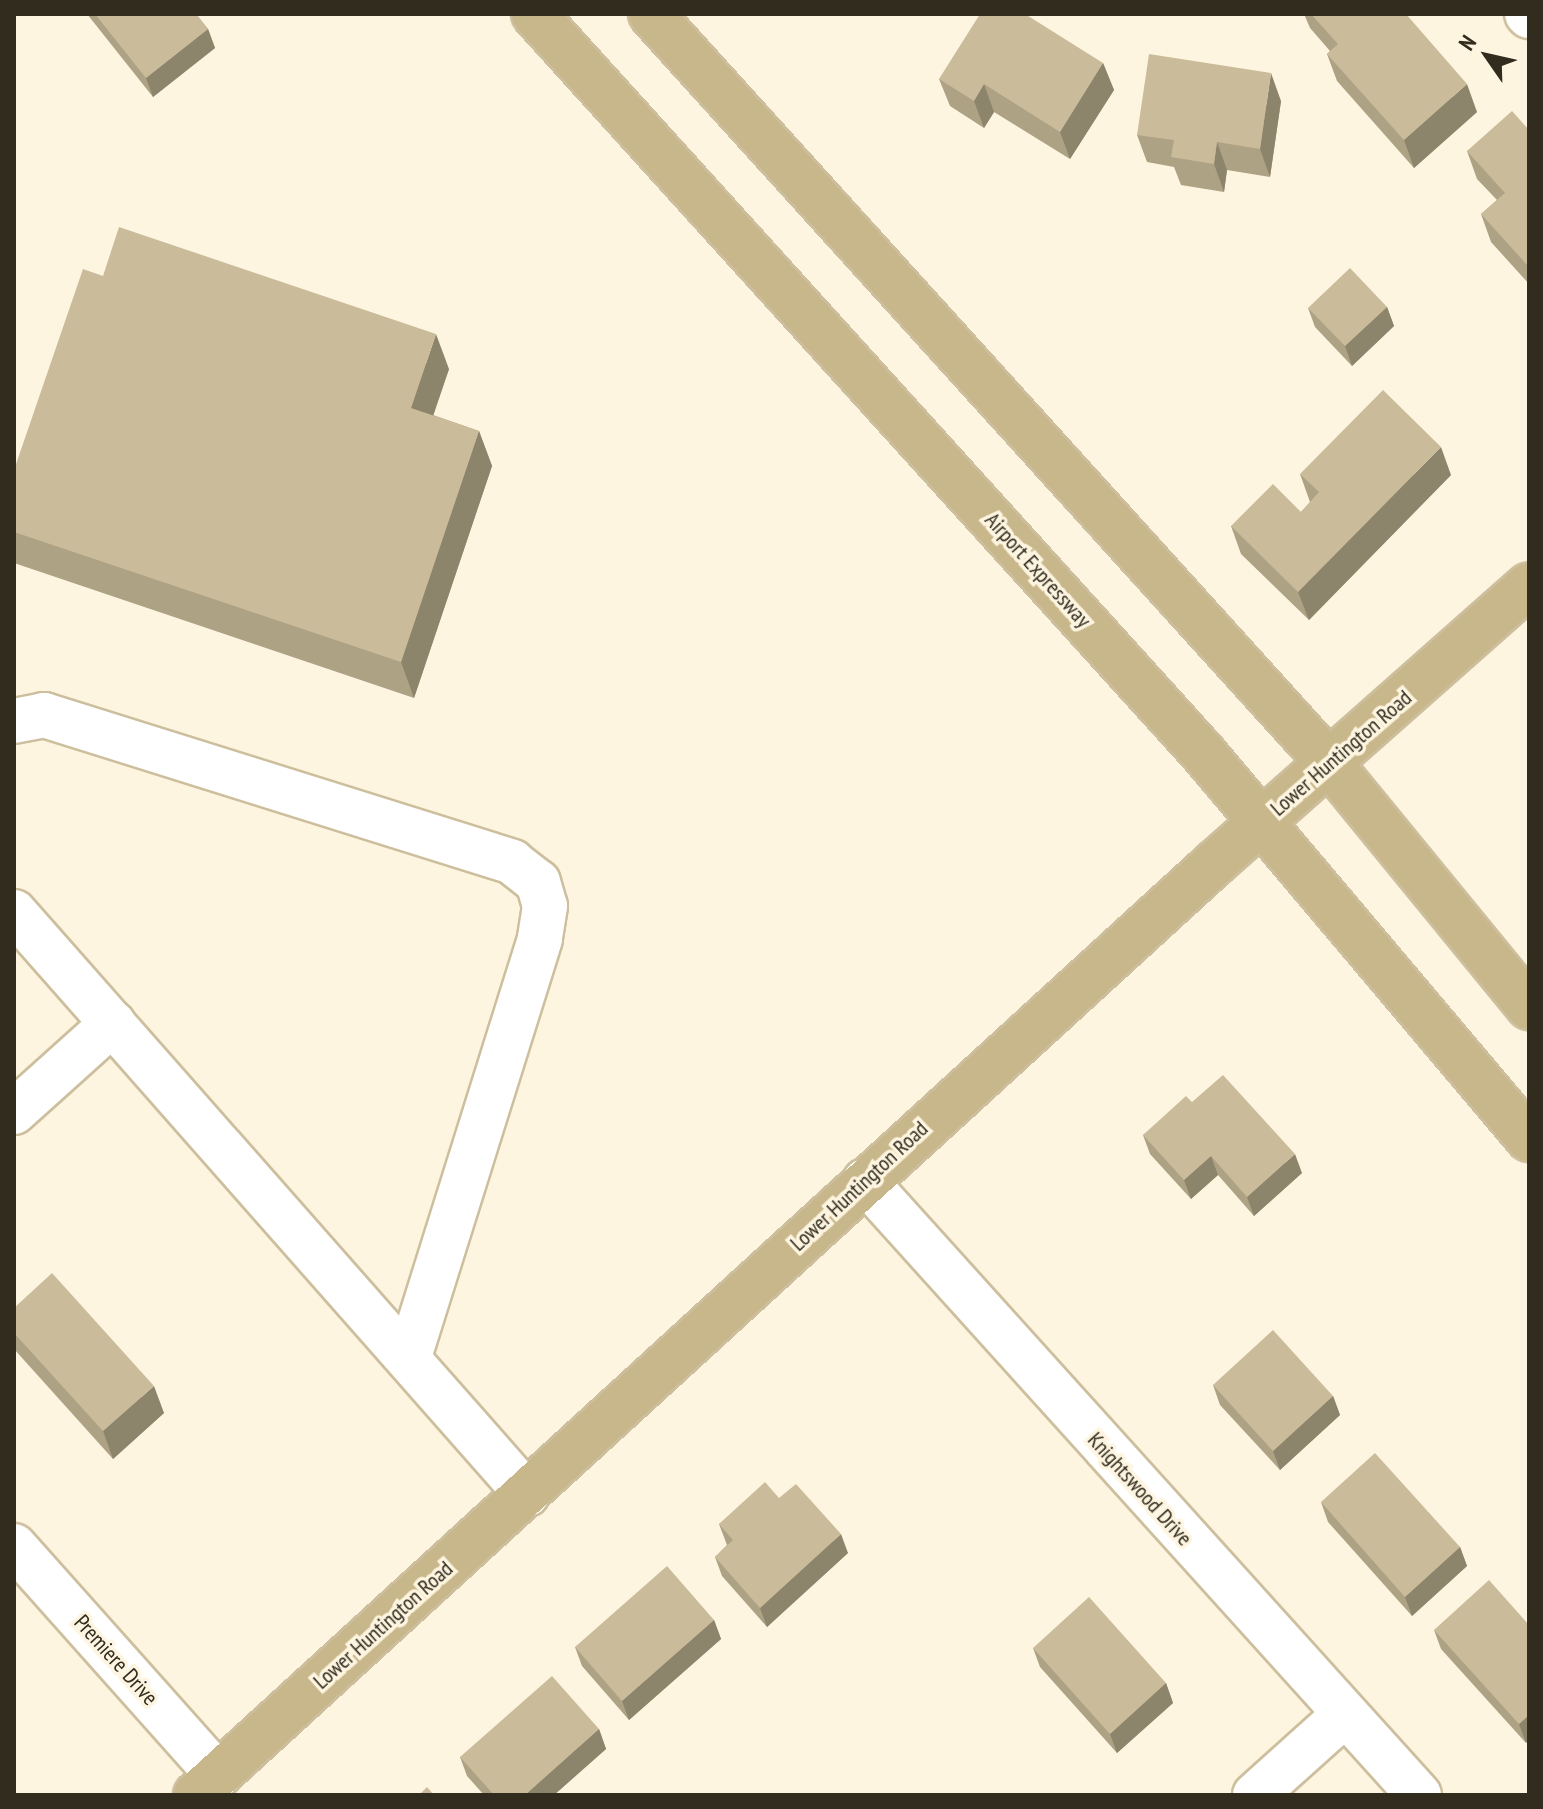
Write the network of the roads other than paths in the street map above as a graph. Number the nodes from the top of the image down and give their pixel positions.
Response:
1 (534, 14) edge
2 (651, 14) edge
3 (1529, 585) edge
4 (14, 721) edge
5 (1331, 765) junction
6 (1261, 821) junction
7 (14, 912) edge
8 (1529, 1007) edge
9 (113, 1023) junction
10 (14, 1112) edge
11 (1529, 1139) edge
12 (865, 1181) junction
13 (409, 1357) junction
14 (527, 1494) junction
15 (14, 1546) edge
16 (1343, 1716) junction
17 (207, 1785) edge
18 (1255, 1795) edge
19 (1419, 1795) edge

1 - 6 main road, Airport Expressway
2 - 5 main road
3 - 5 main road, Lower Huntington Road
4 - 13 street
5 - 6 main road, Lower Huntington Road
5 - 8 main road
6 - 11 main road, Airport Expressway
6 - 12 main road, Lower Huntington Road
7 - 9 street
9 - 10 street
9 - 13 street
12 - 14 main road, Lower Huntington Road
12 - 16 street, Knightswood Drive
13 - 14 street
14 - 17 main road, Lower Huntington Road
15 - 17 street, Premiere Drive
16 - 18 street
16 - 19 street, Knightswood Drive

